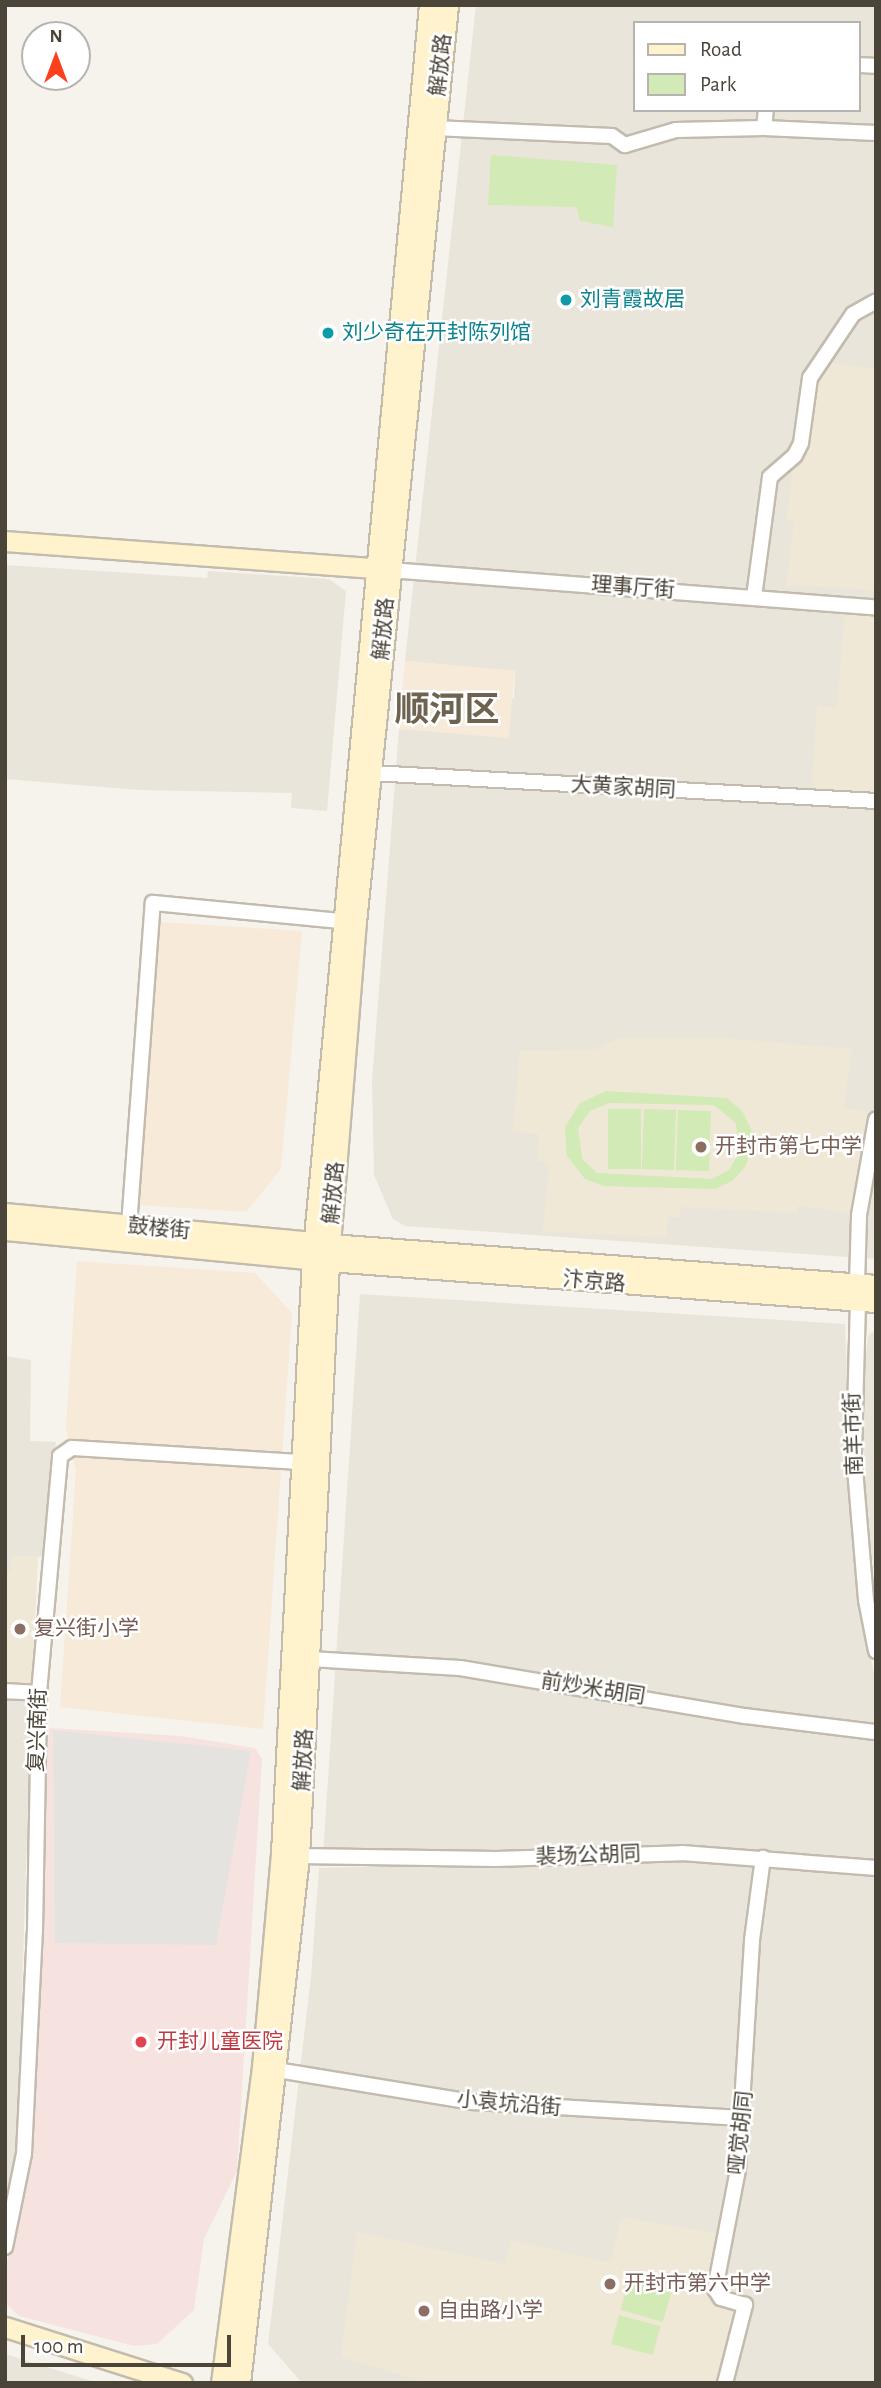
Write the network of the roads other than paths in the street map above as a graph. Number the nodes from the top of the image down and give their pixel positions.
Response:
1 (429, 5) edge
2 (448, 5) edge
3 (766, 112) edge
4 (434, 128) junction
5 (765, 128) junction
6 (876, 133) edge
7 (876, 301) edge
8 (5, 541) edge
9 (382, 569) junction
10 (754, 597) junction
11 (876, 607) edge
12 (371, 773) junction
13 (876, 802) edge
14 (341, 921) junction
15 (876, 1120) edge
16 (5, 1213) edge
17 (129, 1226) junction
18 (5, 1230) edge
19 (321, 1252) junction
20 (867, 1293) edge
21 (301, 1462) junction
22 (876, 1651) edge
23 (310, 1659) junction
24 (5, 1691) edge
25 (39, 1693) junction
26 (876, 1732) edge
27 (299, 1856) junction
28 (763, 1858) junction
29 (876, 1868) edge
30 (277, 2070) junction
31 (743, 2118) junction
32 (5, 2247) edge
33 (5, 2327) edge
34 (182, 2383) edge
35 (222, 2383) edge
36 (240, 2383) edge
37 (725, 2383) edge

1 - 9 main road, 解放路
2 - 4 main road, 解放路
3 - 5 street
4 - 5 street
4 - 9 main road, 解放路
5 - 6 street
7 - 10 street
8 - 9 main road
9 - 10 street, 理事厅街
9 - 12 main road, 解放路
9 - 14 main road, 解放路
10 - 11 street, 理事厅街
12 - 13 street, 大黄家胡同
12 - 19 main road, 解放路
14 - 17 street
14 - 19 main road, 解放路
15 - 20 street, 南羊市街
16 - 17 main road, 鼓楼街
17 - 19 main road, 鼓楼街
18 - 19 main road, 鼓楼街
19 - 20 main road, 汴京路
19 - 21 main road, 解放路
19 - 23 main road, 解放路
20 - 22 street, 南羊市街
21 - 25 street, 复兴南街
21 - 35 main road, 解放路
23 - 26 street, 前炒米胡同
23 - 27 main road, 解放路
24 - 25 street
25 - 32 street, 复兴南街
27 - 28 street, 裴场公胡同
27 - 30 main road, 解放路
28 - 29 street, 裴场公胡同
28 - 31 street, 哑觉胡同
30 - 31 street, 小袁坑沿街
30 - 36 main road, 解放路
31 - 37 street, 哑觉胡同
33 - 34 main road

